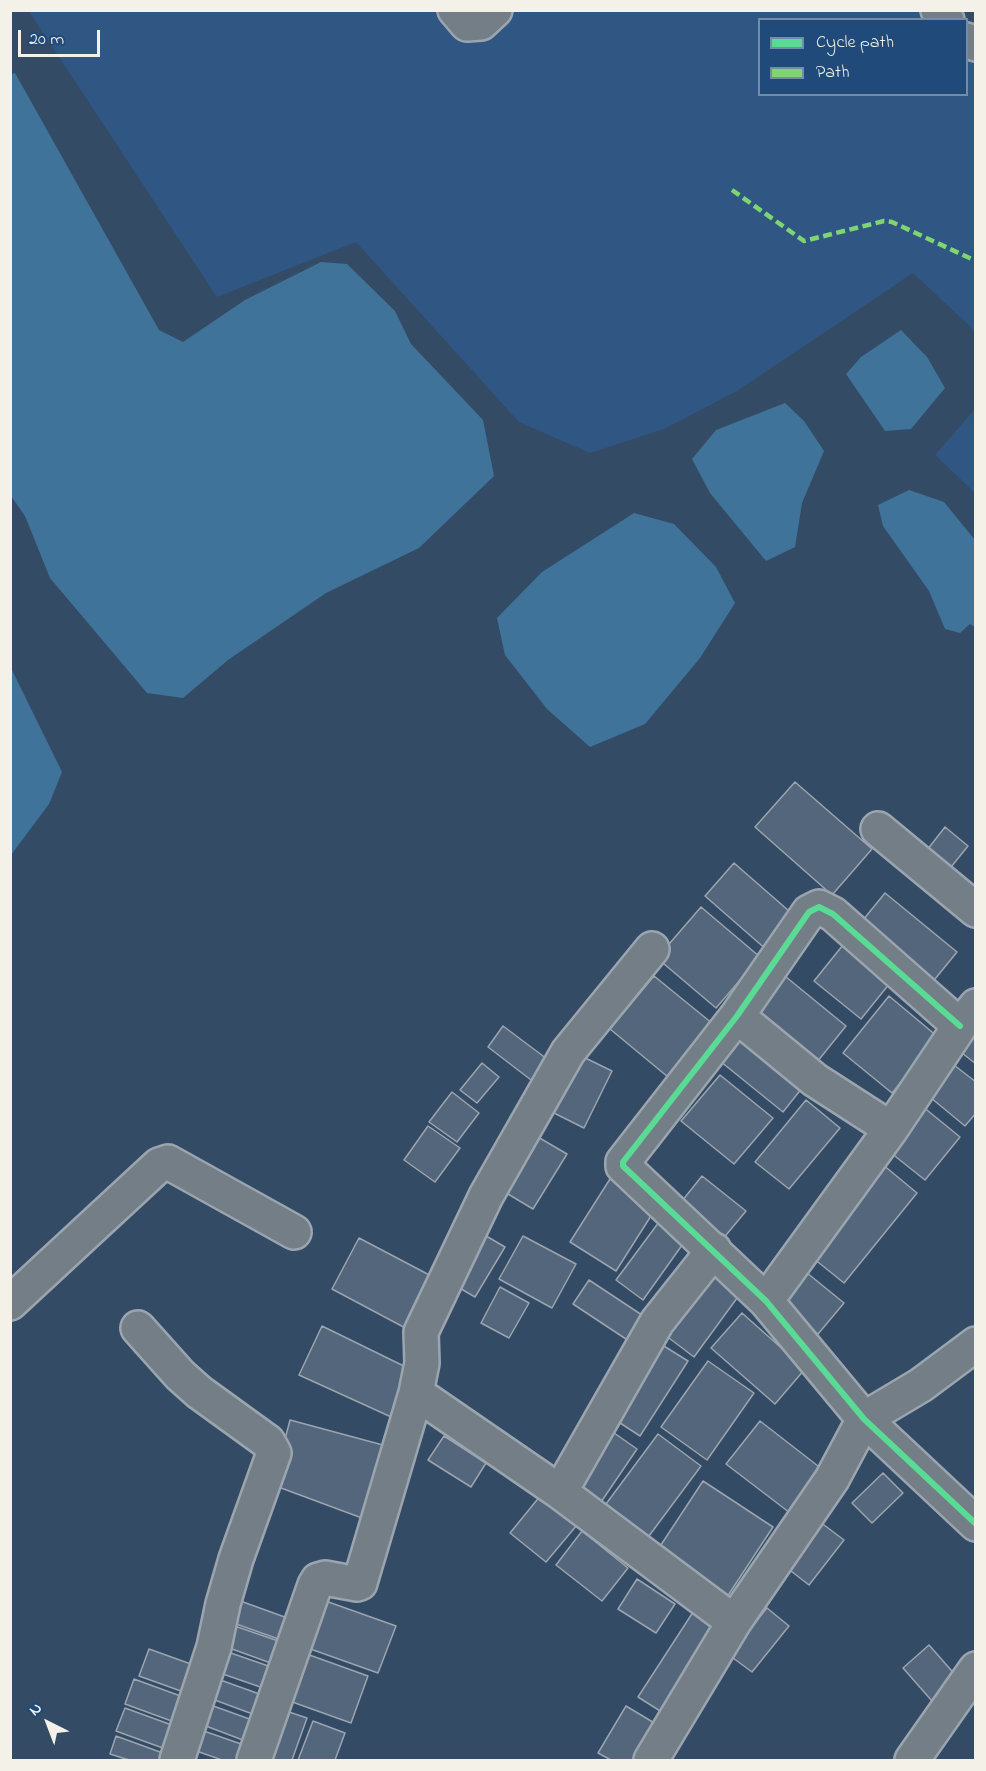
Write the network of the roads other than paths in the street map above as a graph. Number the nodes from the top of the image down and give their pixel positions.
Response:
1 (454, 10) edge
2 (495, 10) edge
3 (878, 829) dead end
4 (975, 910) edge
5 (652, 949) dead end
6 (737, 1016) junction
7 (968, 1016) edge
8 (891, 1130) junction
9 (294, 1232) dead end
10 (714, 1251) junction
11 (766, 1300) junction
12 (10, 1303) edge
13 (138, 1328) dead end
14 (975, 1344) edge
15 (416, 1393) junction
16 (864, 1419) junction
17 (560, 1492) junction
18 (975, 1524) edge
19 (734, 1622) junction
20 (975, 1670) edge
21 (177, 1761) edge
22 (254, 1761) edge
23 (651, 1761) edge
24 (912, 1761) edge

1 - 2 street
3 - 4 street
5 - 15 street
6 - 7 street
6 - 8 street
6 - 10 street
7 - 8 street
8 - 11 street
9 - 12 street
10 - 11 street
10 - 17 street
11 - 16 street
13 - 21 street
14 - 16 street
15 - 17 street
15 - 22 street
16 - 18 street
16 - 19 street
17 - 19 street
19 - 23 street
20 - 24 street

